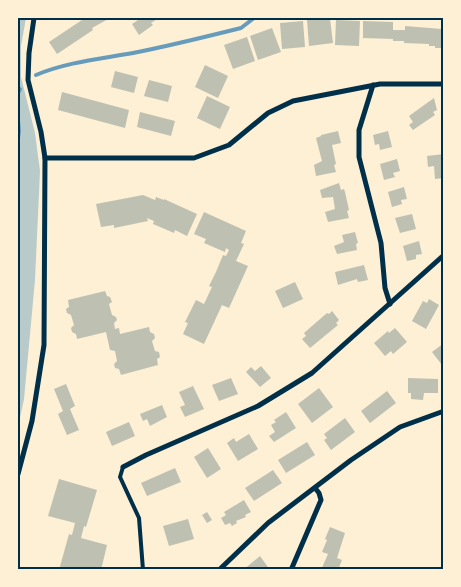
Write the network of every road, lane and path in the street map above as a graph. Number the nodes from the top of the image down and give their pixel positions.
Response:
1 (34, 18) edge
2 (444, 84) edge
3 (373, 85) junction
4 (45, 158) junction
5 (444, 255) edge
6 (390, 304) junction
7 (444, 410) edge
8 (123, 467) joint
9 (18, 474) edge
10 (315, 488) junction
11 (143, 570) edge
12 (219, 570) edge
13 (291, 570) edge

1 - 4 street
2 - 3 street
3 - 4 street
3 - 6 street
4 - 9 street
5 - 6 street
6 - 8 street
7 - 10 street
8 - 11 lane
10 - 12 street
10 - 13 street

